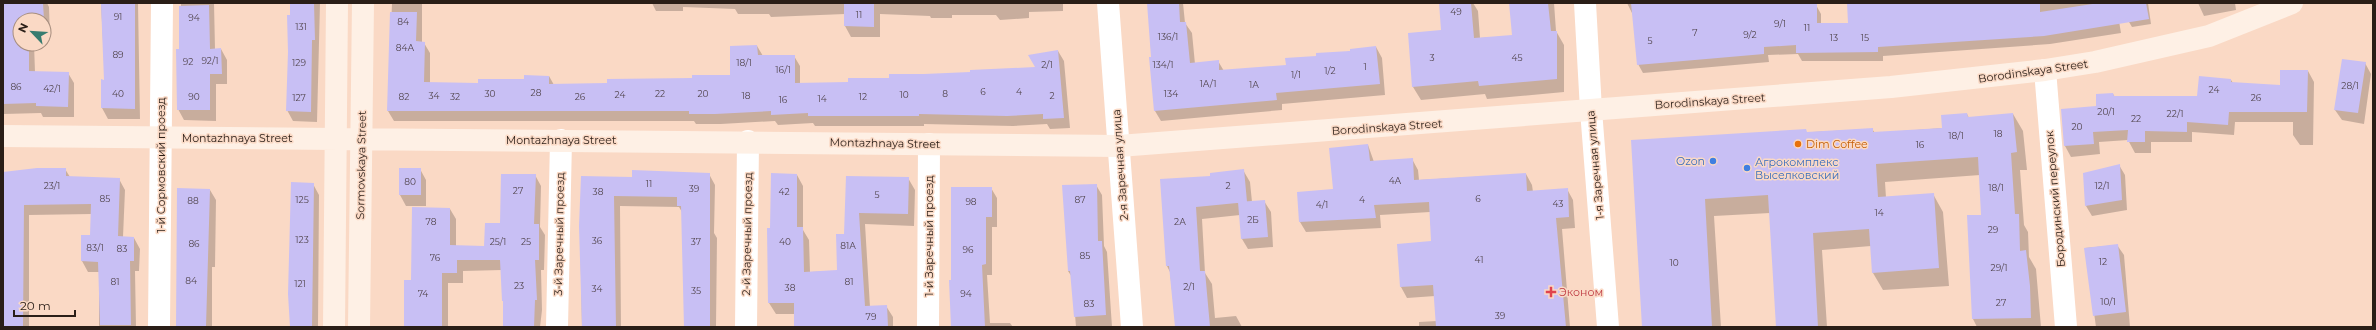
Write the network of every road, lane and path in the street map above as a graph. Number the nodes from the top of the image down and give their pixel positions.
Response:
1 (162, 3) edge
2 (337, 3) edge
3 (363, 3) edge
4 (1108, 3) edge
5 (1585, 3) edge
6 (2292, 3) edge
7 (2045, 70) junction
8 (1591, 110) junction
9 (3, 136) edge
10 (161, 137) junction
11 (335, 138) junction
12 (361, 139) junction
13 (561, 140) junction
14 (748, 141) junction
15 (929, 144) junction
16 (1119, 146) junction
17 (159, 327) edge
18 (334, 327) edge
19 (358, 327) edge
20 (556, 327) edge
21 (746, 327) edge
22 (928, 327) edge
23 (1132, 327) edge
24 (1608, 327) edge
25 (2066, 327) edge

1 - 10 street, 1-й Сормовский проезд
2 - 11 main road
3 - 12 main road, Sormovskaya Street
4 - 16 street, 2-я Заречная улица
5 - 8 street, 1-я Заречная улица
6 - 7 main road, Borodinskaya Street
7 - 8 main road, Borodinskaya Street
7 - 25 street, Бородинский переулок
8 - 16 main road, Borodinskaya Street
8 - 24 street, 1-я Заречная улица
9 - 10 main road, Montazhnaya Street
10 - 11 main road, Montazhnaya Street
10 - 17 street, 1-й Сормовский проезд
11 - 12 main road, Montazhnaya Street
11 - 18 main road
12 - 13 main road, Montazhnaya Street
12 - 19 main road, Sormovskaya Street
13 - 14 main road, Montazhnaya Street
13 - 20 street, 3-й Заречный проезд
14 - 15 main road, Montazhnaya Street
14 - 21 street, 2-й Заречный проезд
15 - 16 main road, Montazhnaya Street
15 - 22 street, 1-й Заречный проезд
16 - 23 street, 2-я Заречная улица

